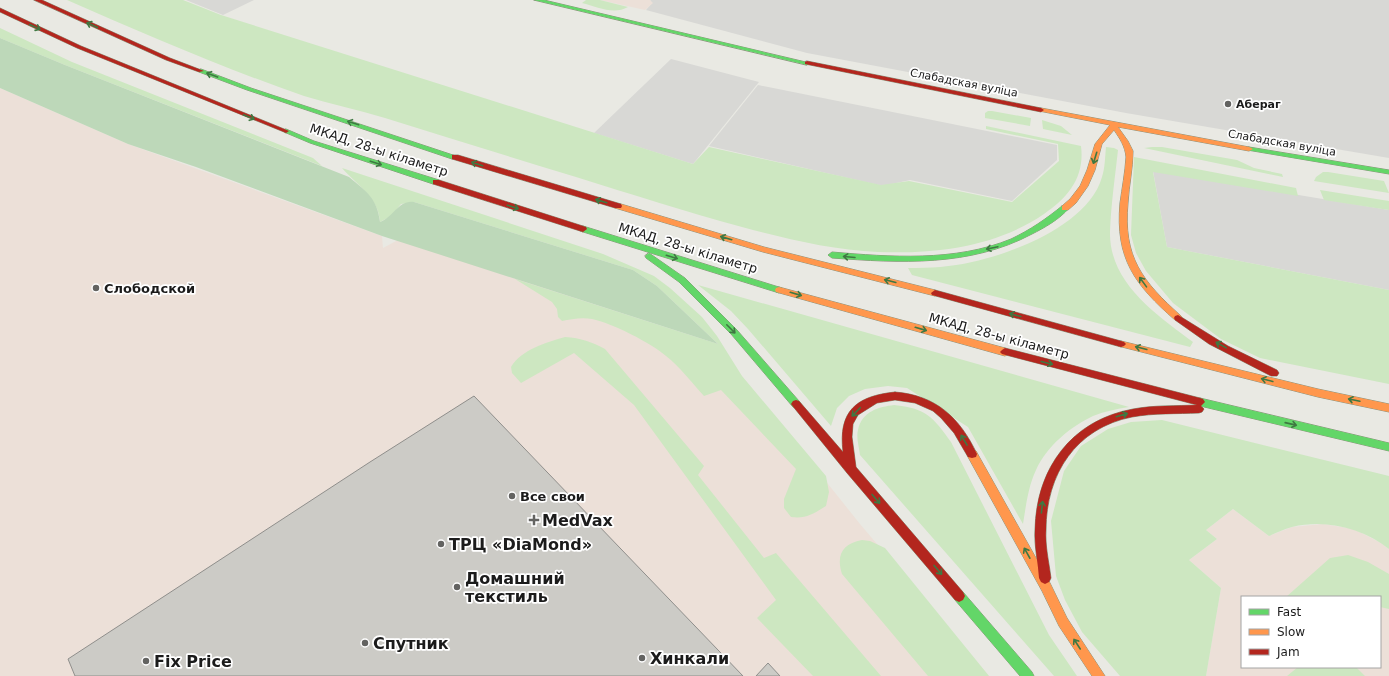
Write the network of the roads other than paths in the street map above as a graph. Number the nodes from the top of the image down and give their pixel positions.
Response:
1 (37, 0) edge
2 (537, 0) edge
3 (0, 10) edge
4 (1114, 124) junction
5 (1389, 172) edge
6 (621, 241) junction
7 (763, 249) junction
8 (1318, 393) junction
9 (1389, 408) edge
10 (1226, 409) junction
11 (1389, 447) edge
12 (851, 470) junction
13 (1046, 587) junction
14 (1028, 676) edge
15 (1099, 676) edge

7 -> 1 main road, МКАД, 28-ы кіламетр
2 - 4 main road, Слабадская вуліца
3 -> 6 main road, МКАД, 28-ы кіламетр
4 - 5 main road, Слабадская вуліца
4 -> 7 main road
8 -> 4 main road
6 -> 10 main road, МКАД, 28-ы кіламетр
6 -> 12 main road
8 -> 7 main road, МКАД, 28-ы кіламетр
9 -> 8 main road, МКАД, 28-ы кіламетр
10 -> 11 main road, МКАД, 28-ы кіламетр
13 -> 10 main road
13 -> 12 main road
12 -> 14 main road
15 -> 13 main road

